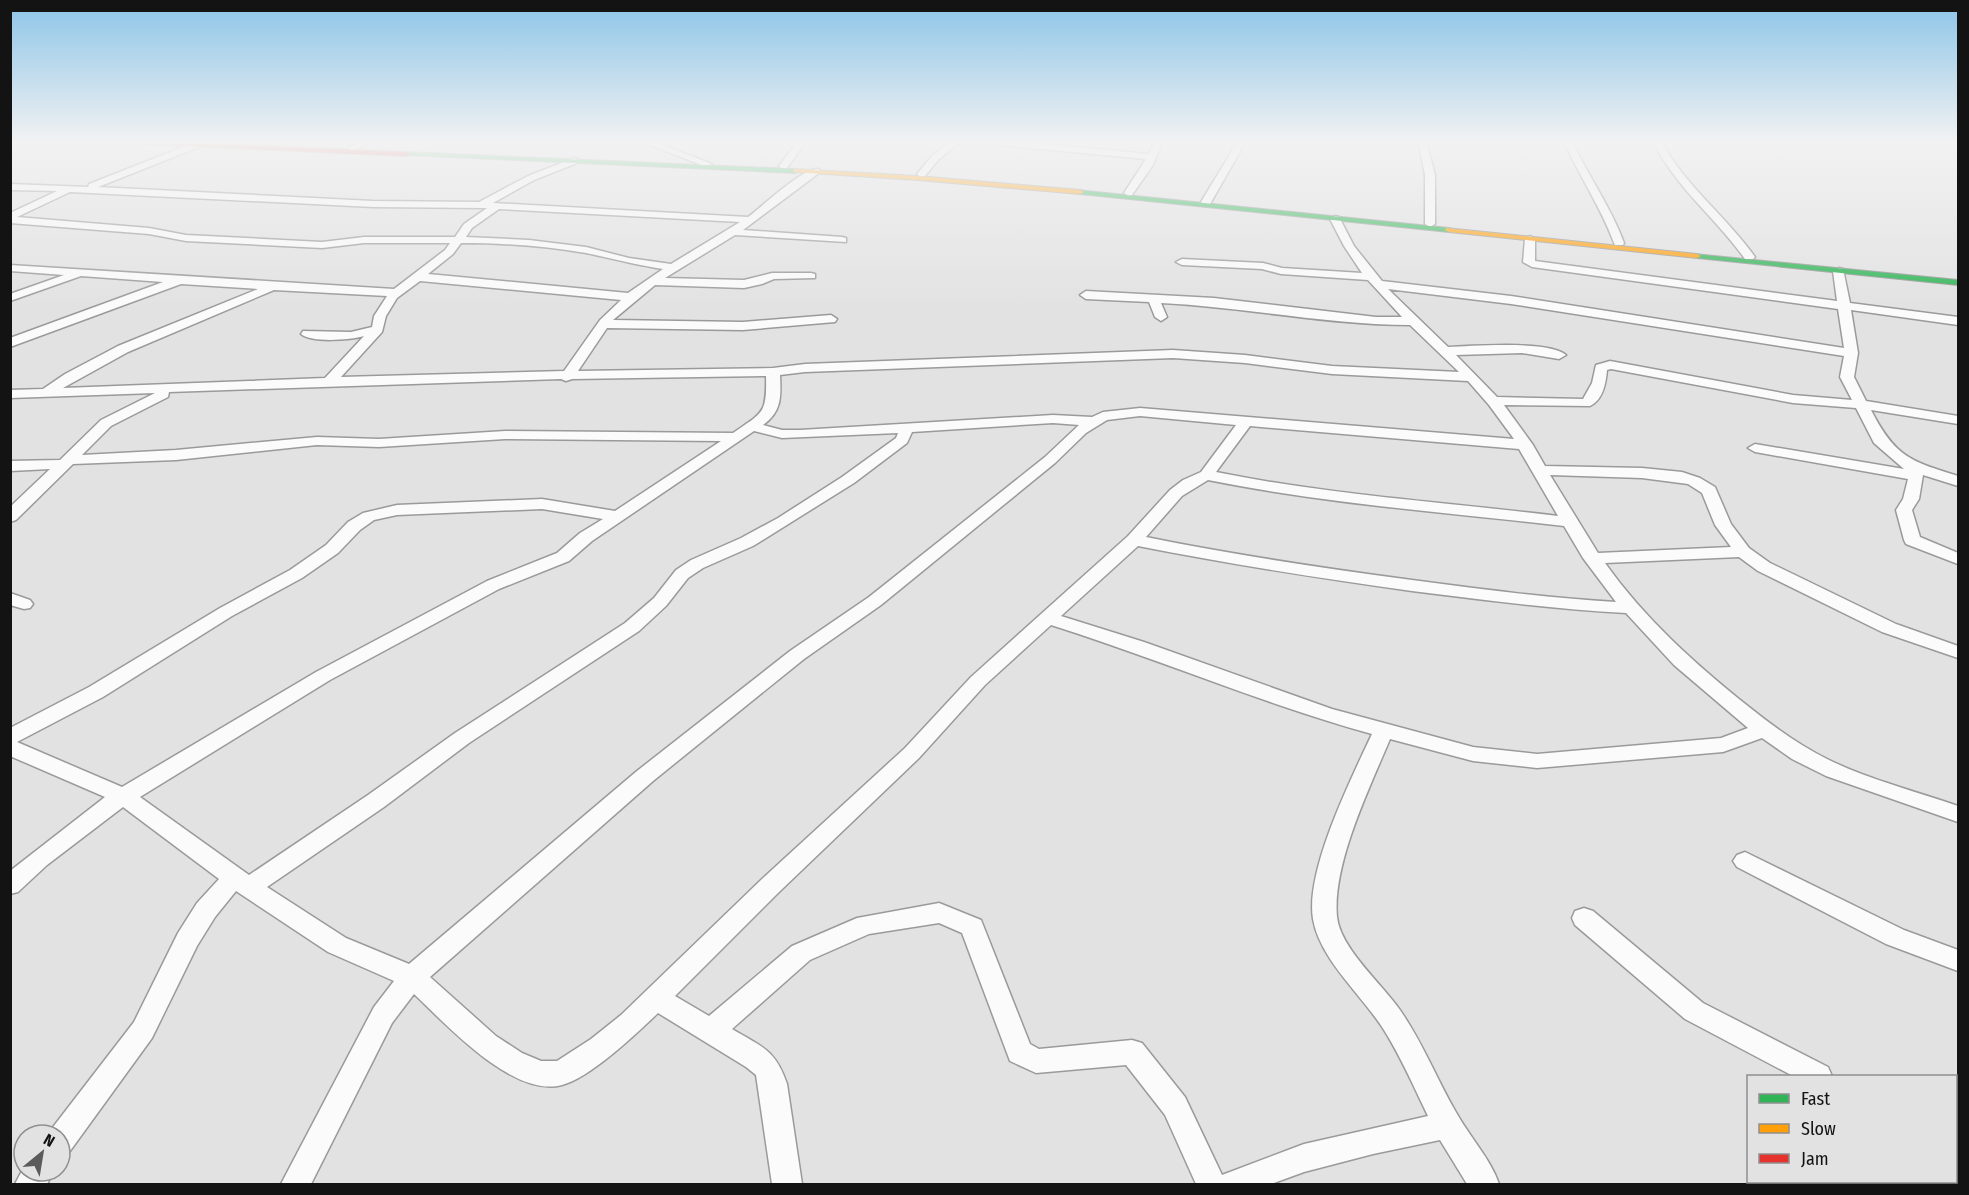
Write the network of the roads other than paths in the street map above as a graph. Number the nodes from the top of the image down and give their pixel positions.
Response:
1 (55, 197) edge
2 (235, 197) edge
3 (496, 197) edge
4 (779, 197) edge
5 (1128, 197) edge
6 (1161, 197) edge
7 (1209, 197) edge
8 (1430, 197) edge
9 (1597, 197) edge
10 (1699, 197) edge
11 (1206, 202) junction
12 (481, 205) junction
13 (497, 206) junction
14 (10, 218) edge
15 (1335, 219) junction
16 (751, 220) junction
17 (1430, 224) junction
18 (734, 232) junction
19 (1530, 239) junction
20 (842, 240) dead end
21 (457, 241) junction
22 (1619, 243) junction
23 (1749, 257) junction
24 (1182, 262) dead end
25 (672, 267) junction
26 (10, 268) edge
27 (1839, 271) junction
28 (83, 273) junction
29 (811, 276) dead end
30 (418, 277) junction
31 (1959, 278) edge
32 (182, 279) junction
33 (654, 280) junction
34 (1373, 281) junction
35 (1959, 283) edge
36 (276, 286) junction
37 (397, 293) junction
38 (1086, 295) dead end
39 (632, 297) junction
40 (10, 298) edge
41 (1153, 298) junction
42 (1846, 308) junction
43 (1161, 317) dead end
44 (831, 319) dead end
45 (1413, 321) junction
46 (1959, 321) edge
47 (604, 324) junction
48 (378, 328) junction
49 (306, 334) dead end
50 (10, 343) edge
51 (1447, 351) junction
52 (1851, 353) junction
53 (1559, 355) dead end
54 (773, 372) junction
55 (566, 376) junction
56 (1471, 377) junction
57 (329, 381) junction
58 (176, 389) junction
59 (46, 393) junction
60 (10, 394) edge
61 (1493, 401) junction
62 (1860, 404) junction
63 (1959, 420) edge
64 (1095, 421) junction
65 (1246, 421) junction
66 (754, 427) junction
67 (903, 429) junction
68 (736, 437) junction
69 (1527, 445) junction
70 (1755, 448) dead end
71 (65, 462) junction
72 (10, 466) edge
73 (1539, 470) junction
74 (1912, 470) junction
75 (1206, 475) junction
76 (1959, 481) edge
77 (617, 516) junction
78 (10, 517) edge
79 (1570, 522) junction
80 (1134, 540) junction
81 (1743, 552) junction
82 (1592, 558) junction
83 (1959, 559) edge
84 (1633, 608) junction
85 (1049, 618) junction
86 (1959, 652) edge
87 (1384, 729) junction
88 (1762, 730) junction
89 (10, 737) edge
90 (10, 747) edge
91 (124, 797) junction
92 (1959, 814) edge
93 (1745, 861) dead end
94 (241, 883) junction
95 (10, 885) edge
96 (1584, 918) dead end
97 (1959, 961) edge
98 (411, 978) junction
99 (656, 998) junction
100 (711, 1031) junction
101 (1814, 1075) edge
102 (72, 1125) edge
103 (1448, 1125) junction
104 (296, 1185) edge
105 (787, 1185) edge
106 (1211, 1185) edge
107 (1233, 1185) edge
108 (1484, 1185) edge

1 - 14 street
2 - 12 street
3 - 12 street
4 - 16 street
5 - 15 highway
6 - 11 highway
7 - 11 street
8 - 17 street
9 - 22 street
10 - 23 street
11 - 17 highway
12 - 13 street
13 - 16 street
13 - 21 street
14 - 21 street
15 - 19 highway
15 - 34 street
16 - 18 street
17 - 22 highway
18 - 20 street
18 - 25 street
19 - 27 highway
19 - 42 street
21 - 25 street
21 - 30 street
22 - 23 highway
23 - 31 highway
24 - 34 street
25 - 33 street
26 - 28 street
27 - 35 highway
27 - 42 street
28 - 32 street
28 - 40 street
29 - 33 street
30 - 37 street
30 - 39 street
32 - 36 street
32 - 50 street
33 - 39 street
34 - 45 street
34 - 52 street
36 - 37 street
36 - 59 street
37 - 48 street
38 - 41 street
39 - 47 street
41 - 43 street
41 - 45 street
42 - 46 street
42 - 52 street
44 - 47 street
45 - 51 street
47 - 55 street
48 - 49 street
48 - 57 street
51 - 53 street
51 - 56 street
52 - 62 street
54 - 55 street
54 - 56 street
54 - 66 street
55 - 57 street
56 - 61 street
57 - 58 street
58 - 59 street
58 - 71 street
59 - 60 street
61 - 62 street
61 - 69 street
62 - 63 street
62 - 74 street
64 - 65 street
64 - 67 street
64 - 98 street
65 - 69 street
65 - 75 street
66 - 67 street
66 - 68 street
67 - 94 street
68 - 71 street
68 - 77 street
69 - 73 street
70 - 74 street
71 - 72 street
71 - 78 street
73 - 79 street
73 - 81 street
74 - 76 street
74 - 83 street
75 - 79 street
75 - 80 street
77 - 89 street
77 - 91 street
79 - 82 street
80 - 84 street
80 - 85 street
81 - 82 street
81 - 86 street
82 - 84 street
84 - 88 street
85 - 87 street
85 - 99 street
87 - 88 street
87 - 103 street
88 - 92 street
90 - 91 street
91 - 94 street
91 - 95 street
93 - 97 street
94 - 98 street
94 - 102 street
96 - 101 street
98 - 99 street
98 - 104 street
99 - 100 street
100 - 105 street
100 - 106 street
103 - 107 street
103 - 108 street

